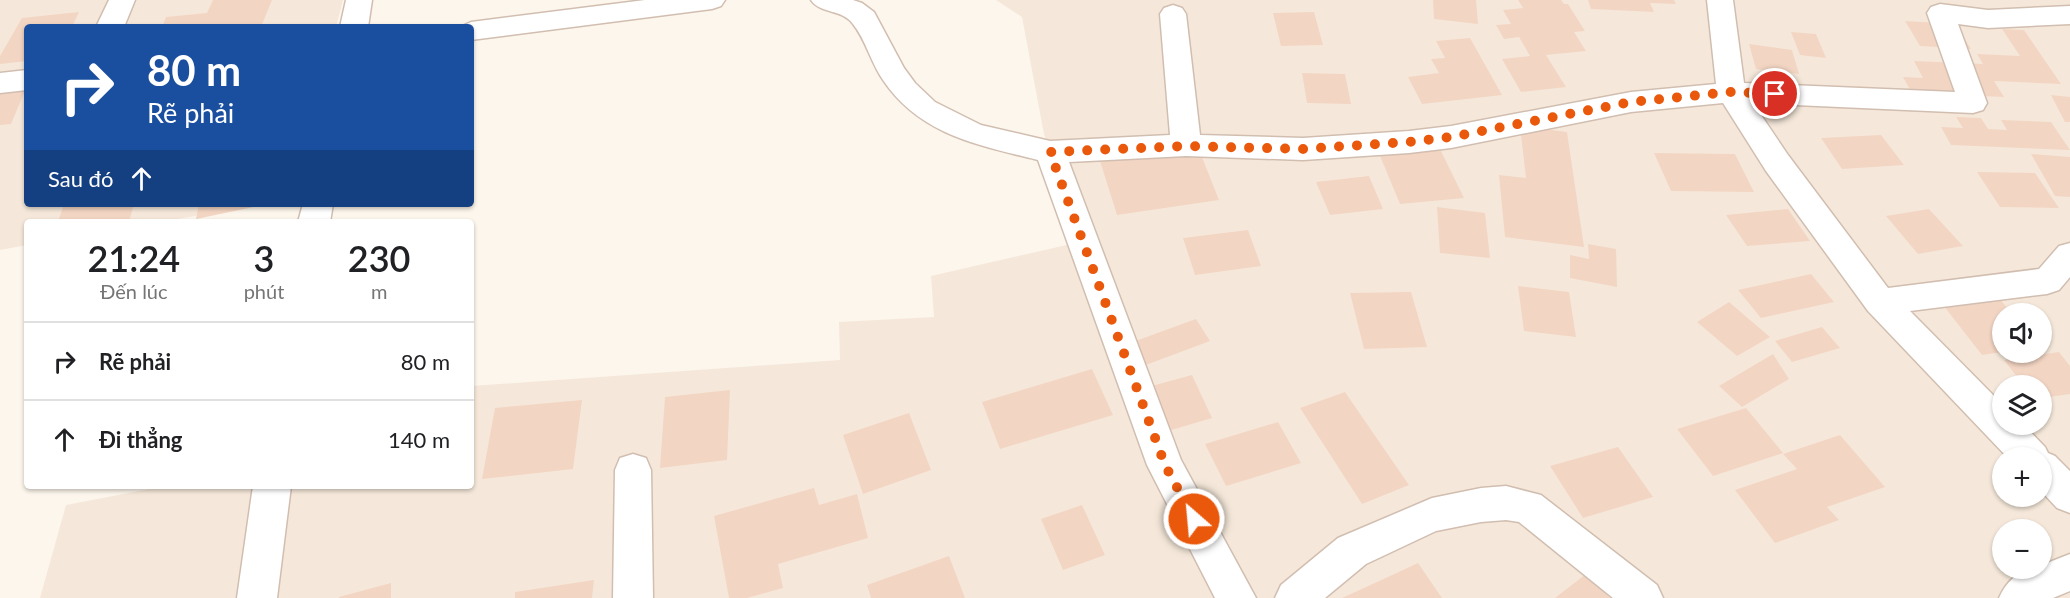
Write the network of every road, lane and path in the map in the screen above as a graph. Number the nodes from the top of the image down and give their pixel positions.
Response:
1 (122, 0) edge
2 (359, 0) edge
3 (712, 0) edge
4 (824, 0) edge
5 (1720, 0) edge
6 (1173, 14) dead end
7 (2070, 15) edge
8 (111, 24) edge
9 (355, 24) edge
10 (474, 31) edge
11 (24, 80) edge
12 (0, 83) edge
13 (1731, 92) junction
14 (1186, 146) junction
15 (1050, 152) junction
16 (2070, 255) edge
17 (1881, 302) junction
18 (2021, 447) edge
19 (633, 470) dead end
20 (2052, 477) edge
21 (272, 489) edge
22 (2070, 496) edge
23 (2070, 572) edge
24 (257, 598) edge
25 (633, 598) edge
26 (1236, 598) edge
27 (1295, 598) edge
28 (1643, 598) edge
29 (2019, 598) edge

1 - 8 street
2 - 9 street
3 - 10 street
4 - 15 street
5 - 13 street
6 - 14 street
7 - 13 street
11 - 12 street
13 - 14 street
13 - 17 street
14 - 15 street
15 - 26 street
16 - 17 street
17 - 18 street
19 - 25 street
20 - 22 street
21 - 24 street
23 - 29 street
27 - 28 street

